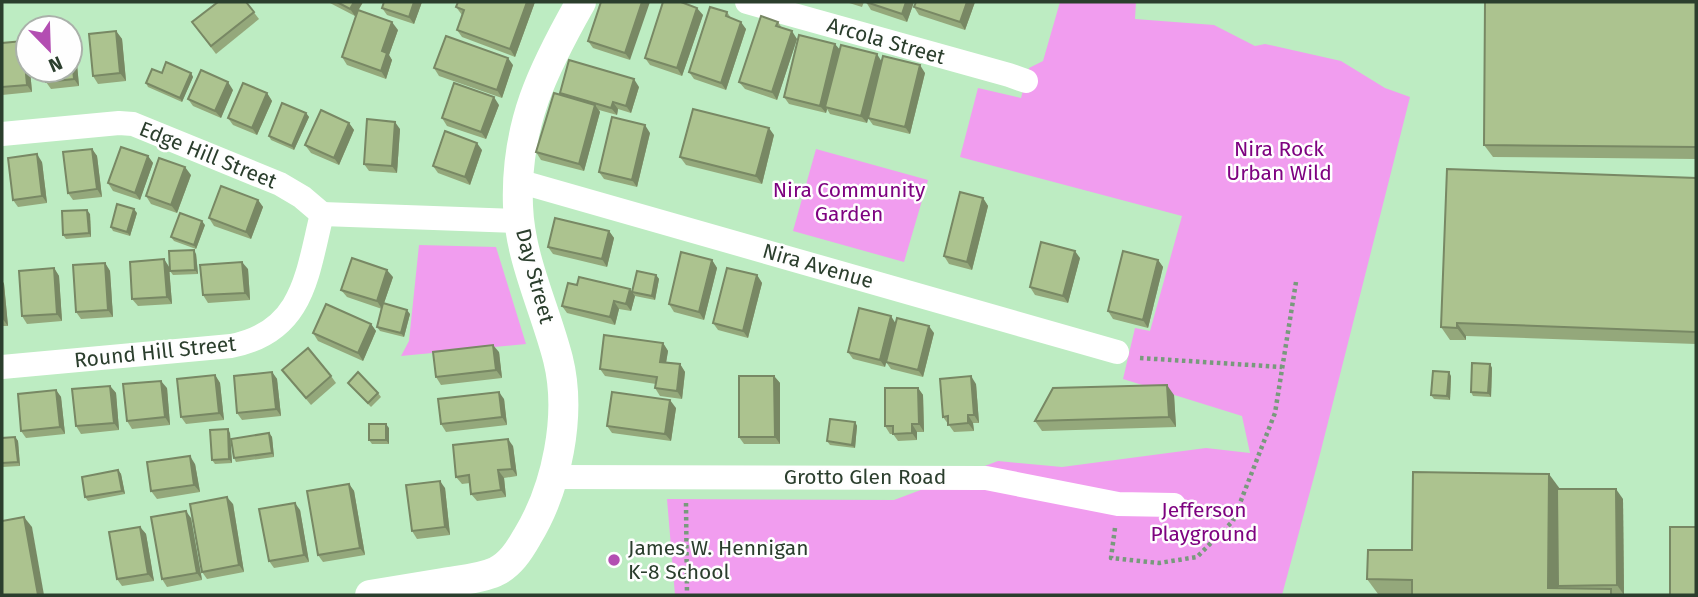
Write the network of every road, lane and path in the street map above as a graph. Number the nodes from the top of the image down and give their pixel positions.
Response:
1 (581, 2) edge
2 (747, 2) edge
3 (1026, 81) dead end
4 (2, 134) edge
5 (518, 181) junction
6 (322, 214) junction
7 (519, 221) junction
8 (1296, 282) dead end
9 (1117, 352) joint
10 (2, 367) edge
11 (1282, 367) junction
12 (553, 477) junction
13 (686, 495) dead end
14 (1174, 505) dead end
15 (1111, 558) dead end
16 (370, 595) edge
17 (687, 595) edge

1 - 5 street, Day Street
2 - 3 street, Arcola Street
4 - 6 street, Edge Hill Street
5 - 7 street, Day Street
5 - 9 street, Nira Avenue
6 - 7 street
6 - 10 street, Round Hill Street
7 - 12 street, Day Street
8 - 11 path
9 - 11 path
11 - 15 path
12 - 14 street, Grotto Glen Road
12 - 16 street, Day Street
13 - 17 path

